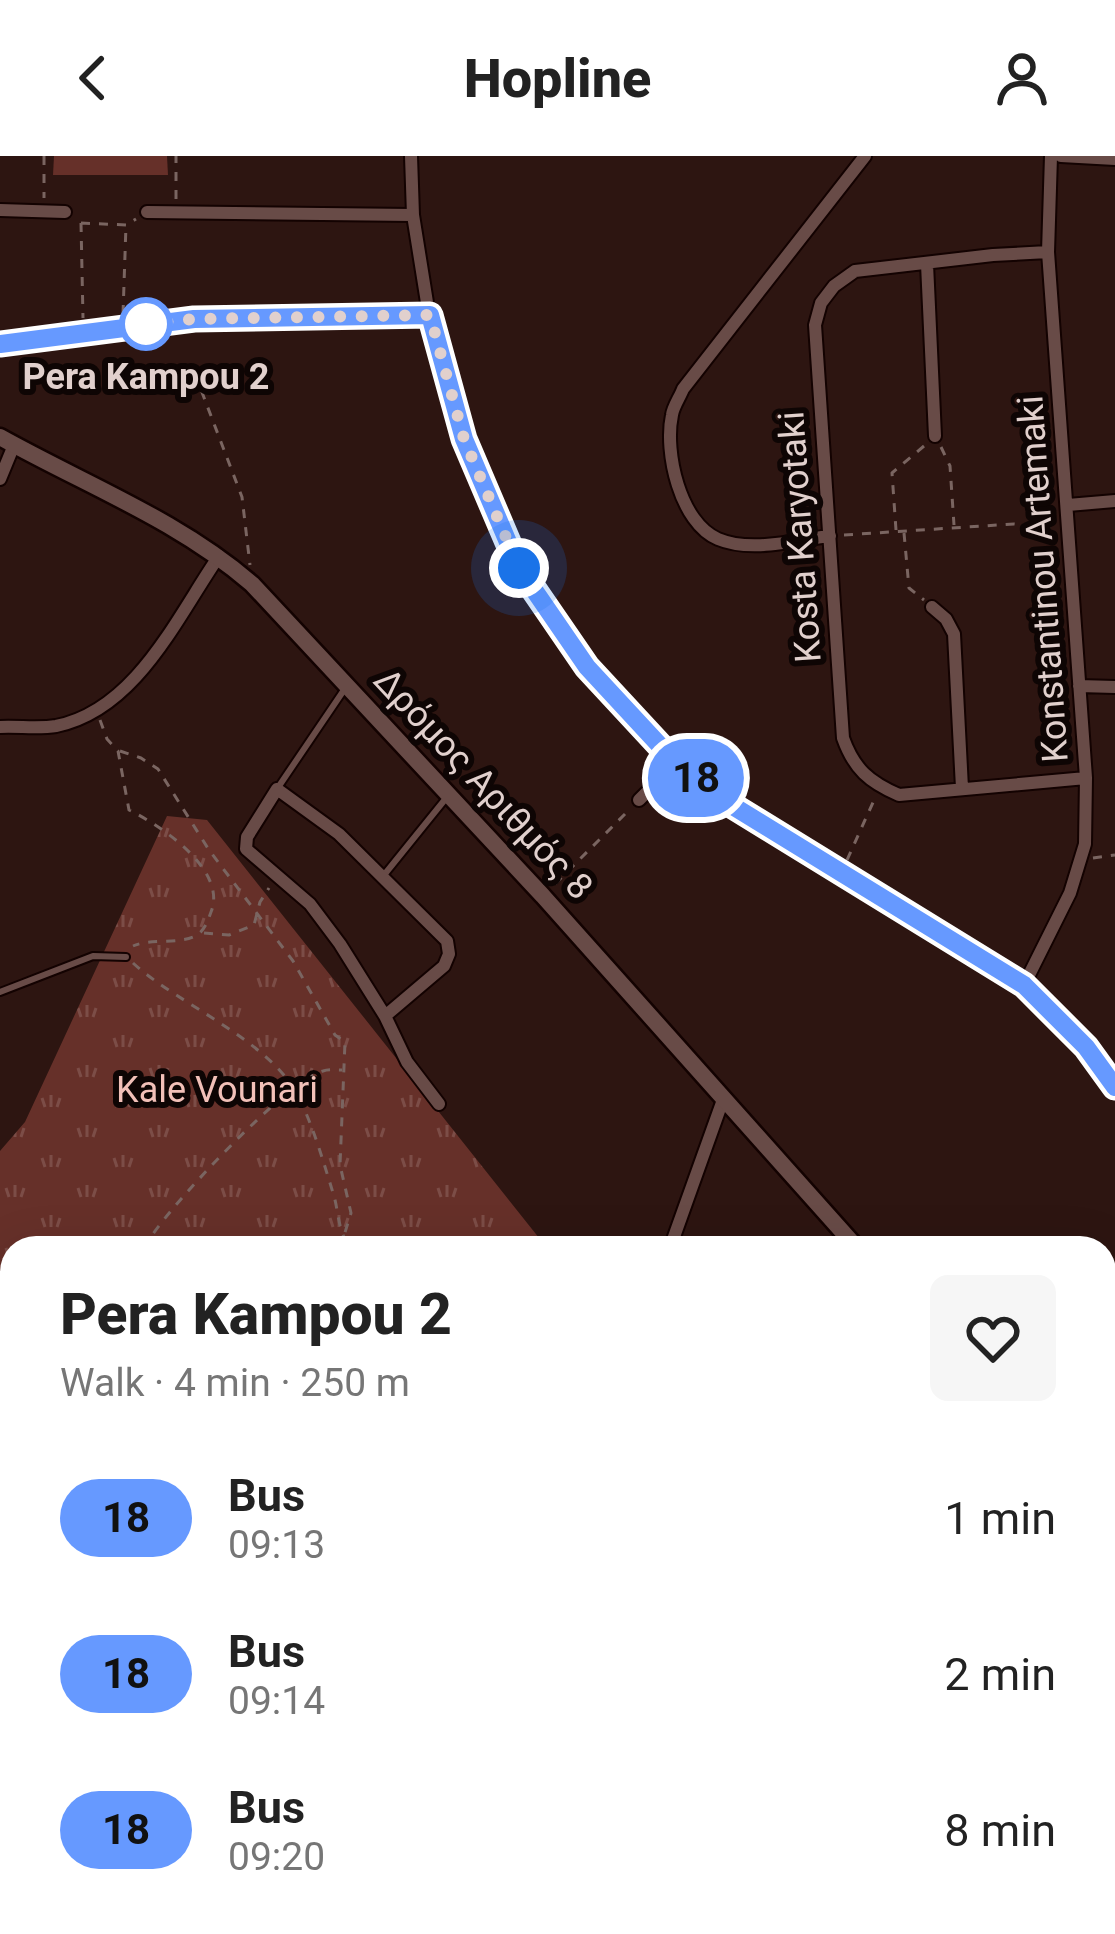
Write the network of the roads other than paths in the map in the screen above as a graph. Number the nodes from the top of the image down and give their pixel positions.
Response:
1 (411, 156) edge
2 (865, 156) edge
3 (1051, 156) edge
4 (1061, 156) edge
5 (1115, 159) edge
6 (0, 210) edge
7 (65, 212) dead end
8 (147, 212) road end
9 (413, 215) junction
10 (1048, 252) junction
11 (927, 264) junction
12 (430, 315) junction
13 (0, 344) edge
14 (935, 436) road end
15 (7, 441) edge
16 (0, 479) edge
17 (1115, 501) edge
18 (1068, 505) junction
19 (830, 536) junction
20 (219, 556) junction
21 (932, 607) road end
22 (348, 684) junction
23 (1078, 686) junction
24 (1115, 687) edge
25 (0, 727) edge
26 (676, 763) junction
27 (1086, 778) junction
28 (962, 788) junction
29 (277, 789) junction
30 (449, 794) junction
31 (639, 800) road end
32 (384, 875) junction
33 (126, 957) road end
34 (1024, 985) junction
35 (0, 992) edge
36 (385, 1016) junction
37 (1115, 1087) edge
38 (724, 1096) junction
39 (440, 1104) dead end
40 (674, 1236) edge
41 (846, 1236) edge

1 - 9 street
2 - 19 street
3 - 10 street, Konstantinou Artemaki
4 - 5 street
6 - 7 street
8 - 9 street
9 - 12 street
10 - 11 street, Kosta Karyotaki
10 - 18 street, Konstantinou Artemaki
11 - 14 street
11 - 19 street, Kosta Karyotaki
12 - 13 street
12 - 26 street
15 - 16 street
15 - 20 street, Δρόμος Αριθμός 8
17 - 18 street
18 - 23 street, Konstantinou Artemaki
19 - 28 street, Kosta Karyotaki
20 - 22 street, Δρόμος Αριθμός 8
20 - 25 street
21 - 28 street
22 - 29 lane
22 - 30 street, Δρόμος Αριθμός 8
23 - 24 street
23 - 27 street, Konstantinou Artemaki
26 - 31 street
26 - 34 street
27 - 28 street
27 - 34 street, Konstantinou Artemaki
29 - 32 street
29 - 36 street
30 - 32 lane
30 - 38 street, Δρόμος Αριθμός 8
32 - 36 street
33 - 35 lane
34 - 37 street
36 - 39 street
38 - 40 street
38 - 41 street, Δρόμος Αριθμός 8

